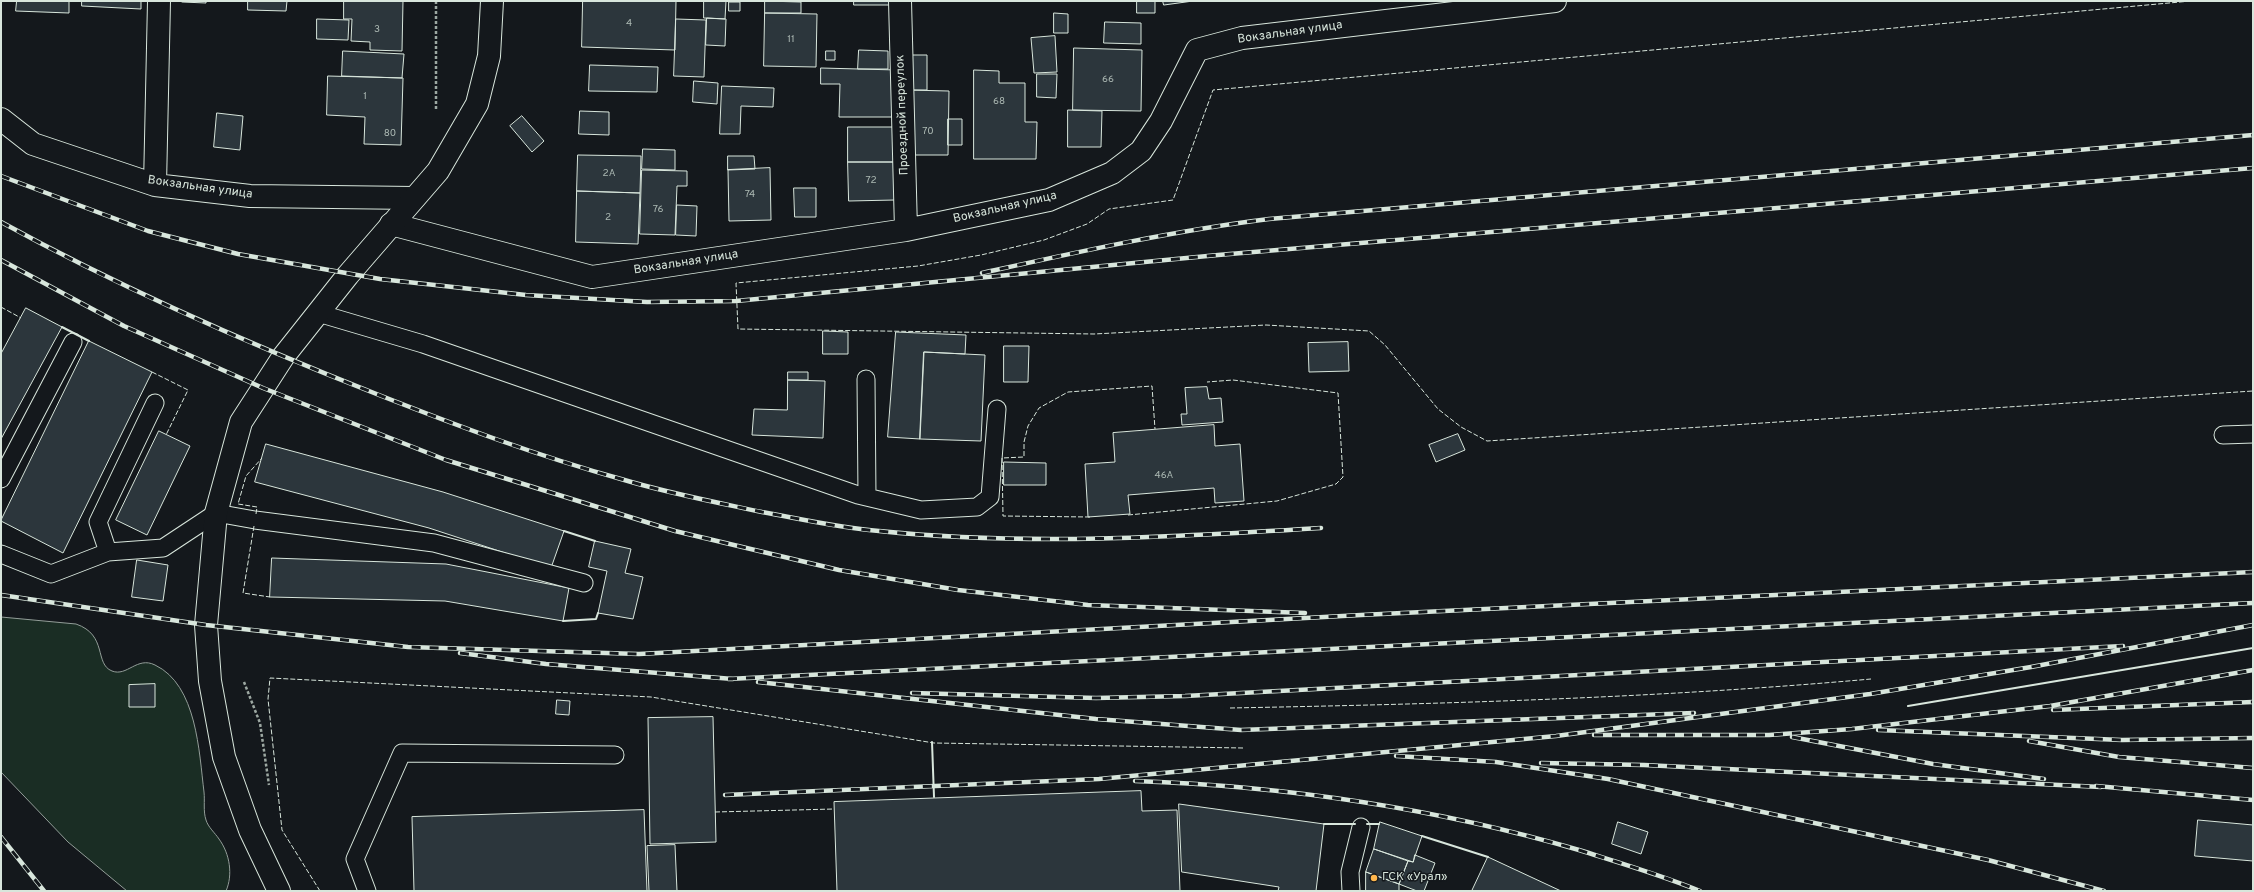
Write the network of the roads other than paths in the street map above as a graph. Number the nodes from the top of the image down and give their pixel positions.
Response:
1 (159, 1) edge
2 (492, 1) edge
3 (900, 1) edge
4 (1555, 1) edge
5 (1, 119) edge
6 (155, 185) junction
7 (414, 198) junction
8 (391, 224) junction
9 (906, 230) junction
10 (318, 313) junction
11 (73, 342) dead end
12 (866, 379) dead end
13 (155, 403) dead end
14 (997, 409) dead end
15 (2253, 434) edge
16 (2223, 435) dead end
17 (1, 479) edge
18 (866, 497) junction
19 (216, 513) junction
20 (108, 552) junction
21 (1, 554) edge
22 (584, 582) dead end
23 (615, 755) dead end
24 (1361, 827) dead end
25 (279, 891) edge
26 (367, 891) edge
27 (1351, 891) edge

1 - 6 street
2 - 7 street
3 - 9 street, Проездной переулок
4 - 9 street, Вокзальная улица
5 - 6 street, Вокзальная улица
6 - 7 street, Вокзальная улица
7 - 8 street
8 - 9 street, Вокзальная улица
8 - 10 street
10 - 18 lane
10 - 19 street
11 - 17 lane
12 - 18 lane
13 - 20 lane
14 - 18 lane
15 - 16 lane
19 - 20 lane
19 - 22 lane
19 - 25 street
20 - 21 lane
23 - 26 lane
24 - 27 lane

